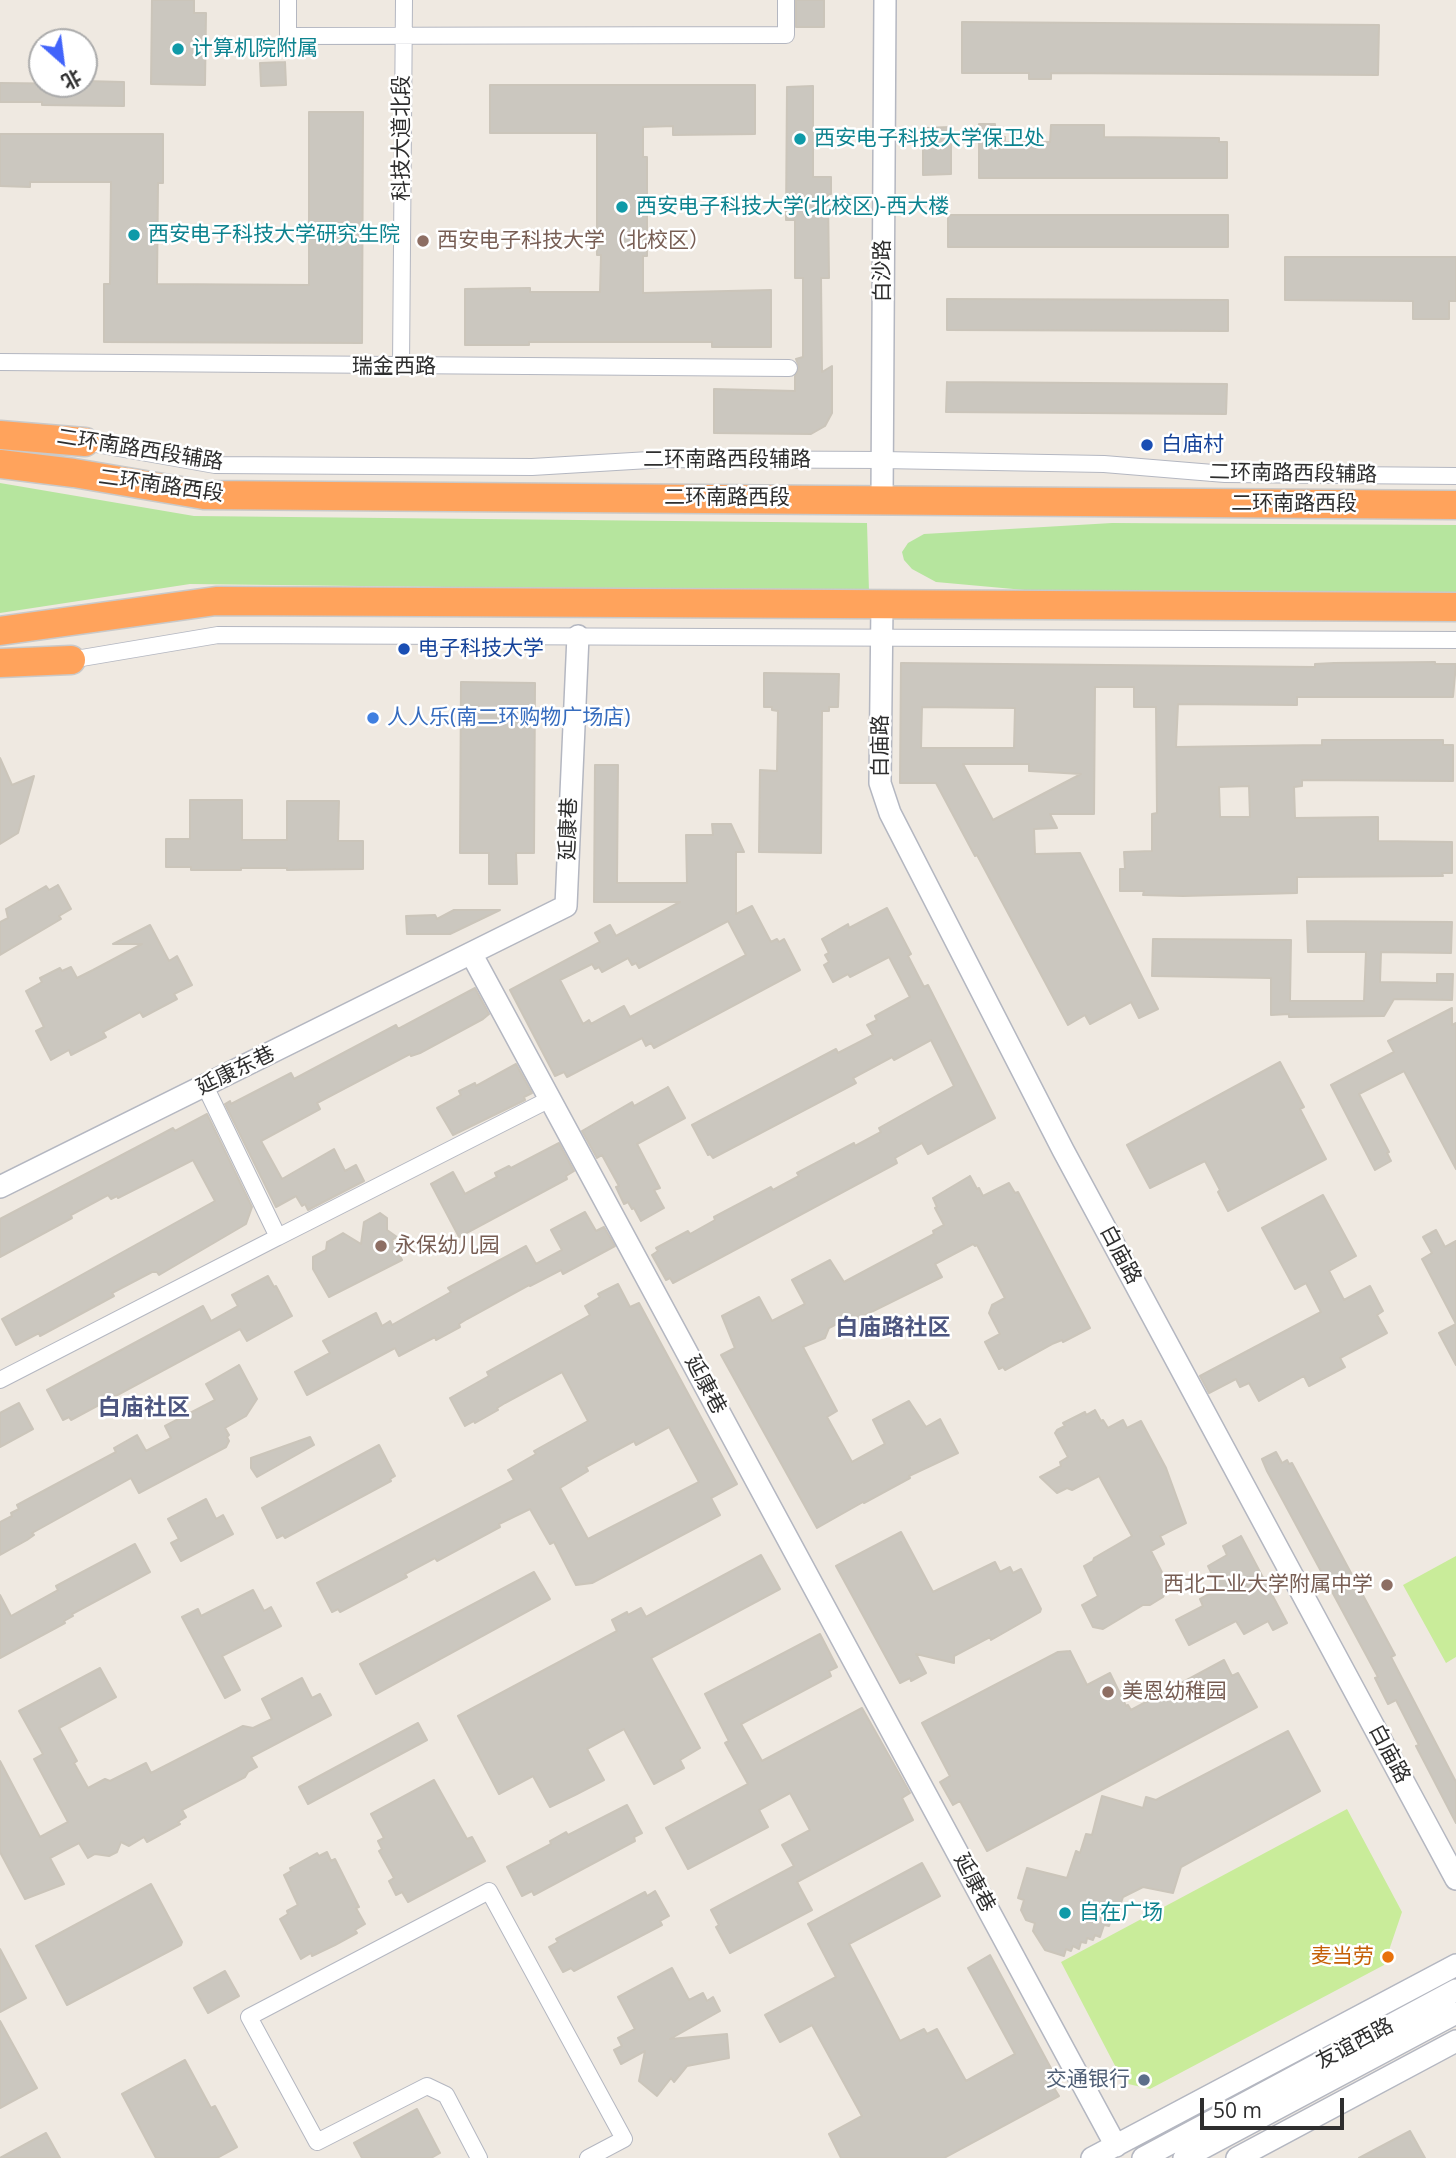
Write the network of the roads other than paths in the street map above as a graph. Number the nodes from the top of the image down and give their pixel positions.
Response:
1 (288, 0) edge
2 (404, 0) edge
3 (786, 0) edge
4 (884, 0) edge
5 (403, 35) junction
6 (0, 362) edge
7 (401, 367) junction
8 (789, 368) dead end
9 (0, 428) edge
10 (0, 435) edge
11 (85, 442) junction
12 (0, 455) edge
13 (882, 460) junction
14 (0, 464) edge
15 (74, 473) junction
16 (1456, 476) edge
17 (882, 499) junction
18 (1456, 505) edge
19 (882, 604) junction
20 (1456, 607) edge
21 (87, 619) junction
22 (0, 631) edge
23 (578, 636) junction
24 (882, 637) junction
25 (1456, 640) edge
26 (0, 643) edge
27 (72, 660) junction
28 (0, 663) edge
29 (0, 673) edge
30 (472, 955) junction
31 (205, 1086) junction
32 (550, 1098) junction
33 (0, 1187) edge
34 (278, 1237) junction
35 (0, 1380) edge
36 (1456, 1879) edge
37 (1456, 1965) edge
38 (1456, 1990) edge
39 (1456, 2013) edge
40 (1456, 2041) edge
41 (1116, 2146) junction
42 (479, 2158) edge
43 (588, 2158) edge
44 (1093, 2158) edge
45 (1143, 2158) edge
46 (1184, 2158) edge
47 (1237, 2158) edge

1 - 5 street
2 - 5 street, 科技大道北段
3 - 5 street
4 - 13 street, 白沙路
5 - 7 street, 科技大道北段
6 - 7 street, 瑞金西路
7 - 8 street, 瑞金西路
9 - 11 street, 二环南路西段辅路
10 - 11 highway
11 - 13 street, 二环南路西段辅路
12 - 15 highway
13 - 16 street, 二环南路西段辅路
13 - 17 street, 白沙路
14 - 15 highway, 二环南路西段
15 - 17 highway, 二环南路西段
17 - 18 highway, 二环南路西段
19 - 20 highway
19 - 21 highway
19 - 24 street, 白庙路
21 - 22 highway
21 - 26 highway
23 - 24 street
23 - 27 street
23 - 30 street, 延康巷
24 - 25 street
24 - 36 street, 白庙路
27 - 28 highway
27 - 29 street
30 - 31 street, 延康东巷
30 - 32 street, 延康巷
31 - 33 street, 延康东巷
31 - 34 street
32 - 34 street
32 - 41 street, 延康巷
34 - 35 street
37 - 41 street
38 - 45 street, 友谊西路
39 - 46 street, 友谊西路
40 - 47 street
41 - 44 street
42 - 43 street

